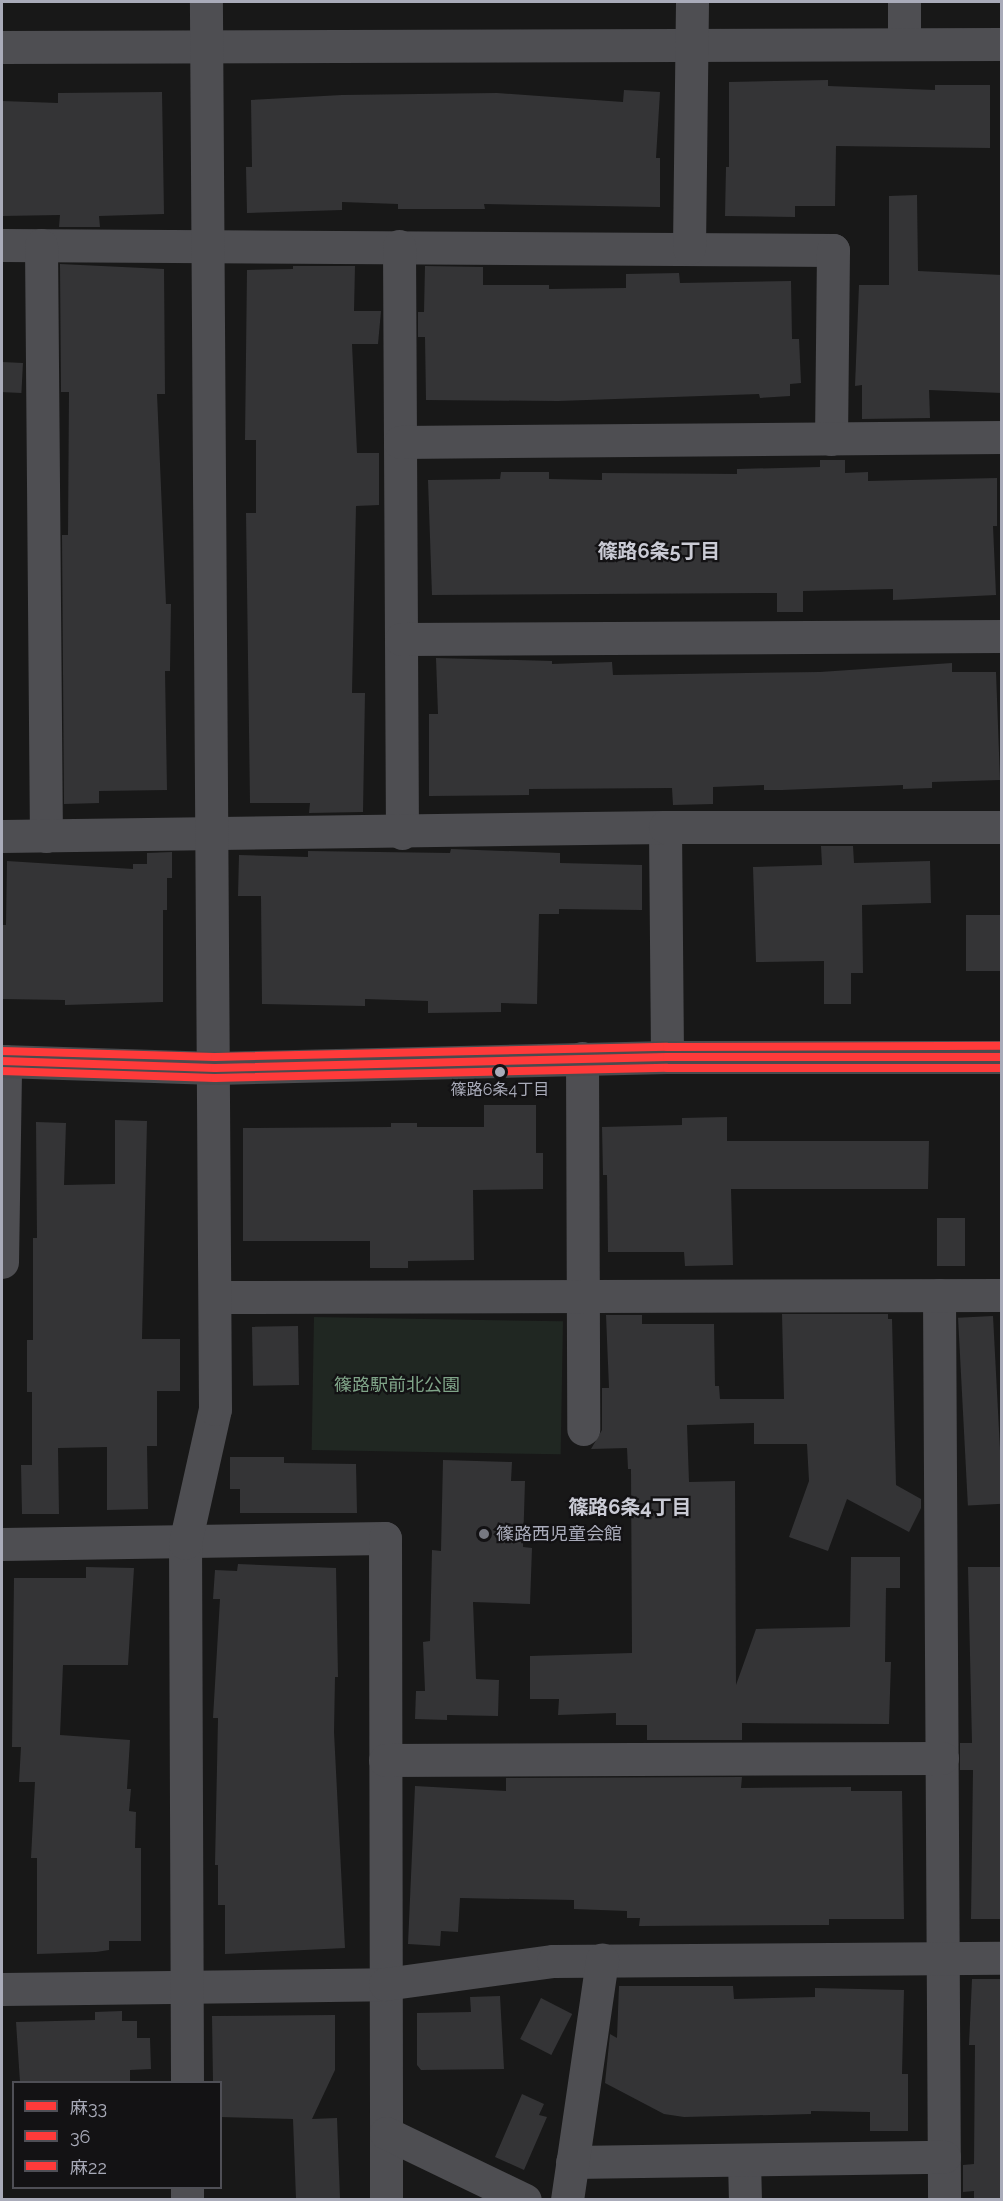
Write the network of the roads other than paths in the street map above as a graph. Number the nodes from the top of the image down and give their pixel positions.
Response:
1 (206, 2) edge
2 (692, 2) edge
3 (904, 2) edge
4 (904, 44) junction
5 (1002, 44) edge
6 (207, 45) junction
7 (693, 45) junction
8 (2, 47) edge
9 (2, 245) edge
10 (41, 245) junction
11 (208, 246) junction
12 (399, 246) junction
13 (689, 248) junction
14 (1002, 437) edge
15 (831, 439) junction
16 (400, 442) junction
17 (1002, 636) edge
18 (401, 639) junction
19 (665, 827) junction
20 (1002, 827) edge
21 (402, 833) junction
22 (212, 834) junction
23 (2, 836) edge
24 (46, 836) junction
25 (667, 1057) junction
26 (1002, 1057) edge
27 (582, 1058) junction
28 (3, 1061) edge
29 (215, 1068) junction
30 (2, 1262) edge
31 (939, 1295) junction
32 (1002, 1295) edge
33 (583, 1296) junction
34 (216, 1297) junction
35 (583, 1429) dead end
36 (185, 1542) junction
37 (2, 1544) edge
38 (942, 1758) junction
39 (385, 1760) junction
40 (944, 1958) junction
41 (1002, 1958) edge
42 (602, 1960) junction
43 (385, 1984) junction
44 (187, 1986) junction
45 (2, 1989) edge
46 (187, 2081) edge
47 (386, 2133) junction
48 (944, 2157) junction
49 (744, 2160) junction
50 (572, 2162) junction
51 (386, 2199) edge
52 (525, 2199) edge
53 (567, 2199) edge
54 (745, 2199) edge
55 (944, 2199) edge

1 - 6 street
2 - 7 street
3 - 4 street
4 - 5 street
4 - 7 street
6 - 7 street
6 - 8 street
6 - 11 street
7 - 13 street
9 - 10 street
10 - 11 street
10 - 24 street
11 - 12 street
11 - 22 street
12 - 13 street
12 - 16 street
13 - 15 street
14 - 15 street
15 - 16 street
16 - 18 street
17 - 18 street
18 - 21 street
19 - 20 street
19 - 21 street
19 - 25 street
21 - 22 street
22 - 24 street
22 - 29 street
23 - 24 street
25 - 26 main road
25 - 27 main road
27 - 29 main road
27 - 33 street
28 - 29 main road
28 - 30 street
29 - 34 street
31 - 32 street
31 - 33 street
31 - 38 street
33 - 34 street
33 - 35 street
34 - 36 street
36 - 37 street
36 - 39 street
36 - 44 street
38 - 39 street
38 - 40 street
39 - 43 street
40 - 41 street
40 - 42 street
40 - 48 street
42 - 43 street
42 - 50 street
43 - 44 street
43 - 47 street
44 - 45 street
44 - 46 street
47 - 51 street
47 - 52 street
48 - 49 street
48 - 55 street
49 - 50 street
49 - 54 street
50 - 53 street

